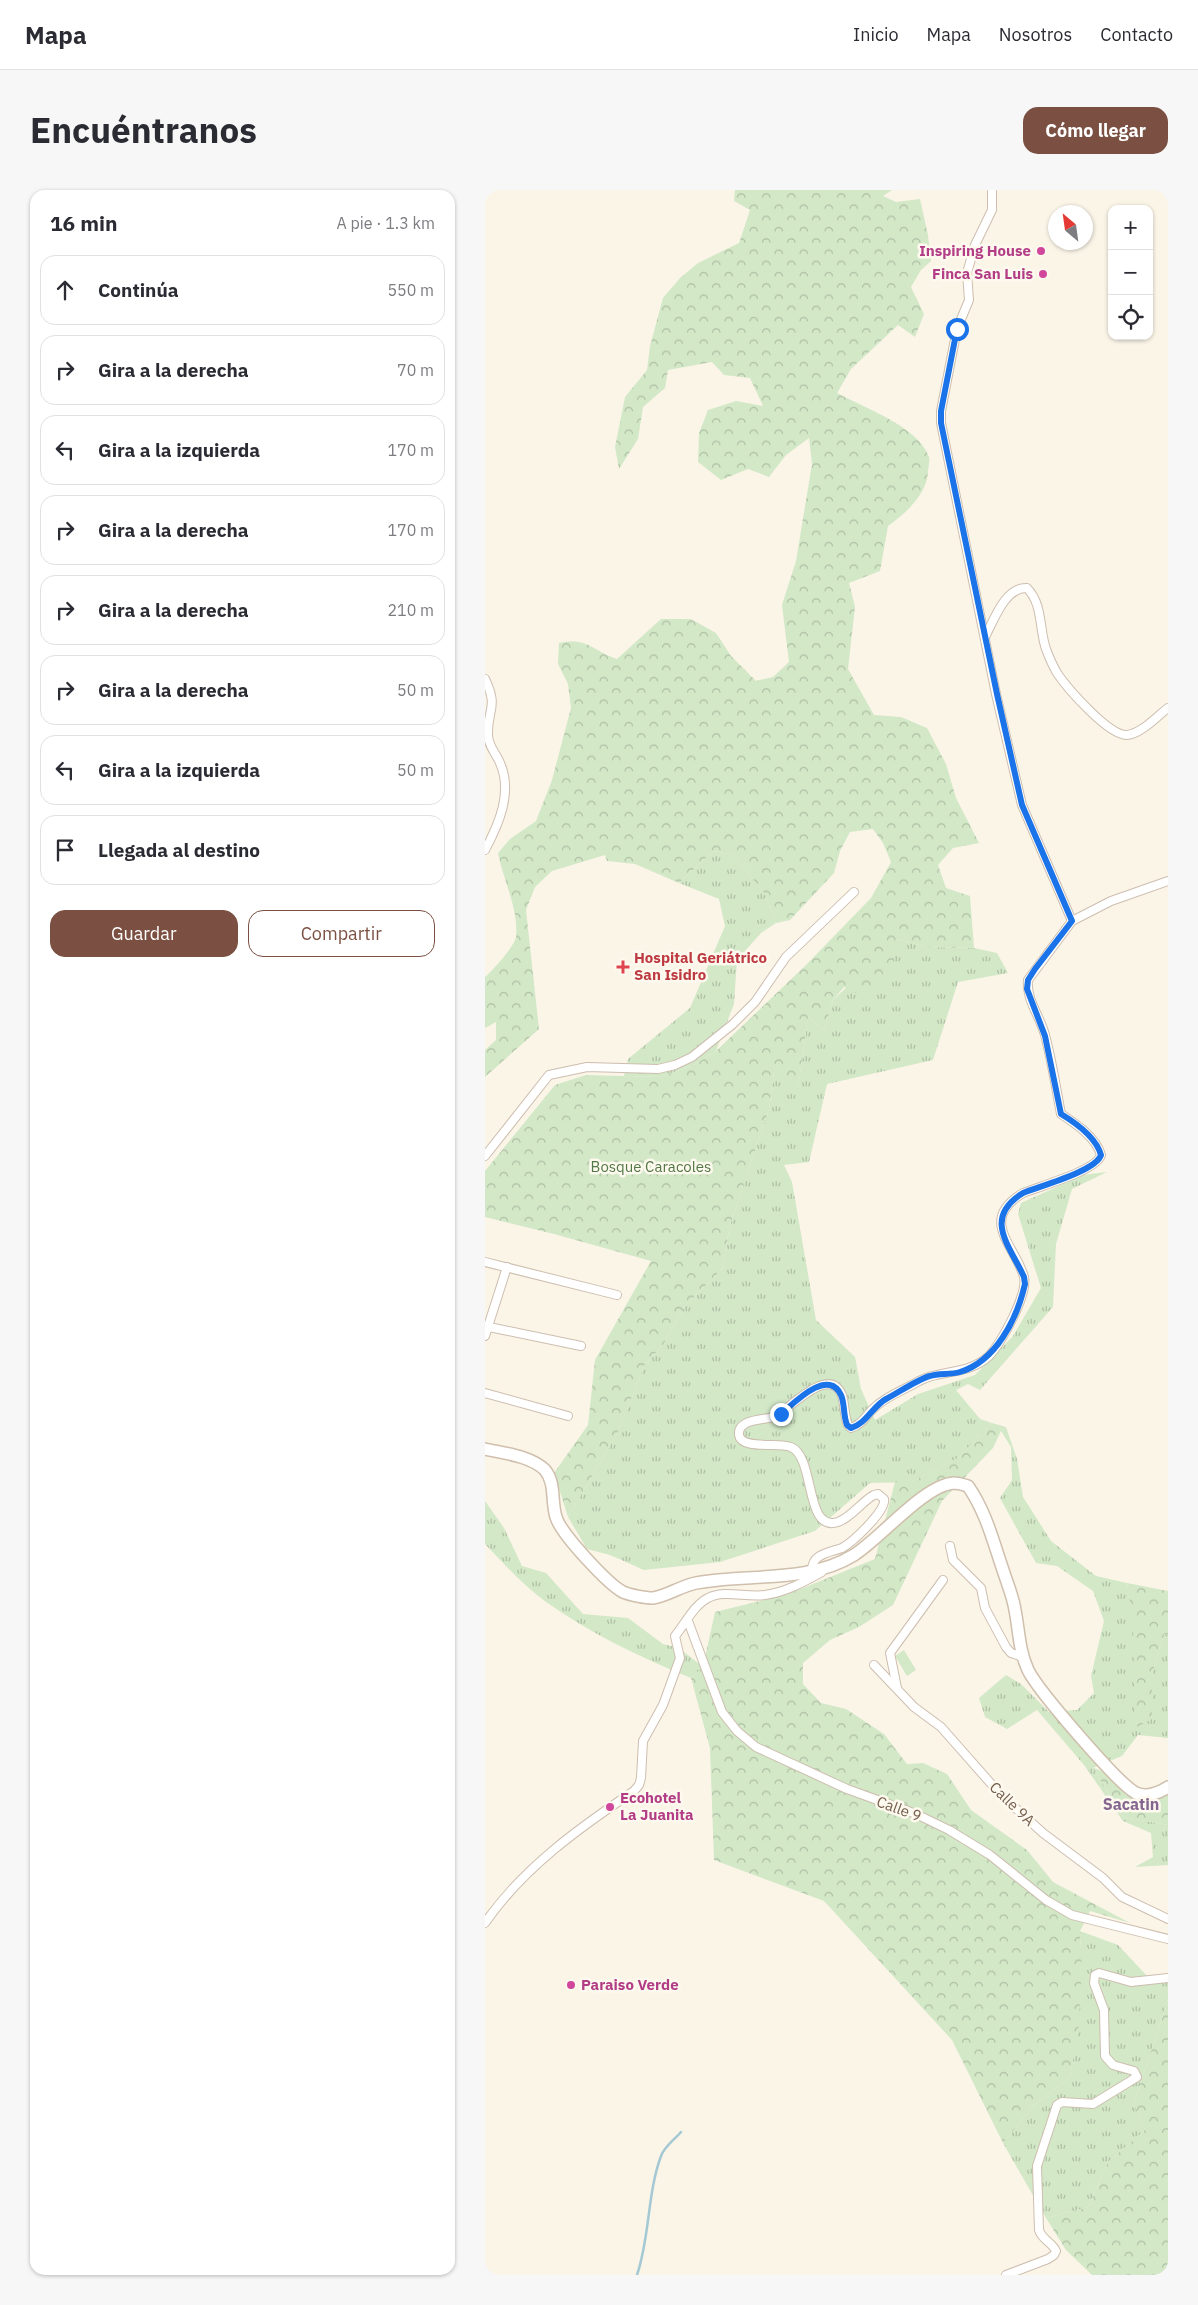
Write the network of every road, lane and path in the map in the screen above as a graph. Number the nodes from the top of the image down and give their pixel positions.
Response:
1 (992, 190) edge
2 (985, 637) junction
3 (485, 679) edge
4 (1168, 708) edge
5 (485, 850) edge
6 (1168, 881) edge
7 (853, 892) dead end
8 (1072, 921) junction
9 (485, 1156) edge
10 (485, 1262) edge
11 (507, 1267) junction
12 (617, 1294) dead end
13 (489, 1327) junction
14 (485, 1336) edge
15 (581, 1346) dead end
16 (485, 1393) edge
17 (568, 1416) dead end
18 (485, 1449) edge
19 (950, 1546) dead end
20 (846, 1560) junction
21 (811, 1572) junction
22 (943, 1580) dead end
23 (688, 1620) junction
24 (1023, 1657) junction
25 (874, 1665) dead end
26 (897, 1690) junction
27 (1168, 1787) edge
28 (1168, 1919) edge
29 (485, 1922) edge
30 (1168, 1939) edge
31 (1168, 1978) edge
32 (1006, 2275) edge

1 - 2 street
2 - 4 street
2 - 8 street
3 - 5 street
6 - 8 street
7 - 9 street
8 - 21 street
10 - 11 street
11 - 12 street
11 - 13 street
13 - 14 street
13 - 15 street
16 - 17 street
18 - 21 main road
19 - 24 street
20 - 21 main road
20 - 23 street
20 - 24 main road
22 - 26 street
23 - 29 street
23 - 30 street, Calle 9
24 - 27 main road
25 - 26 street, Calle 9A
26 - 28 street, Calle 9A
31 - 32 street

